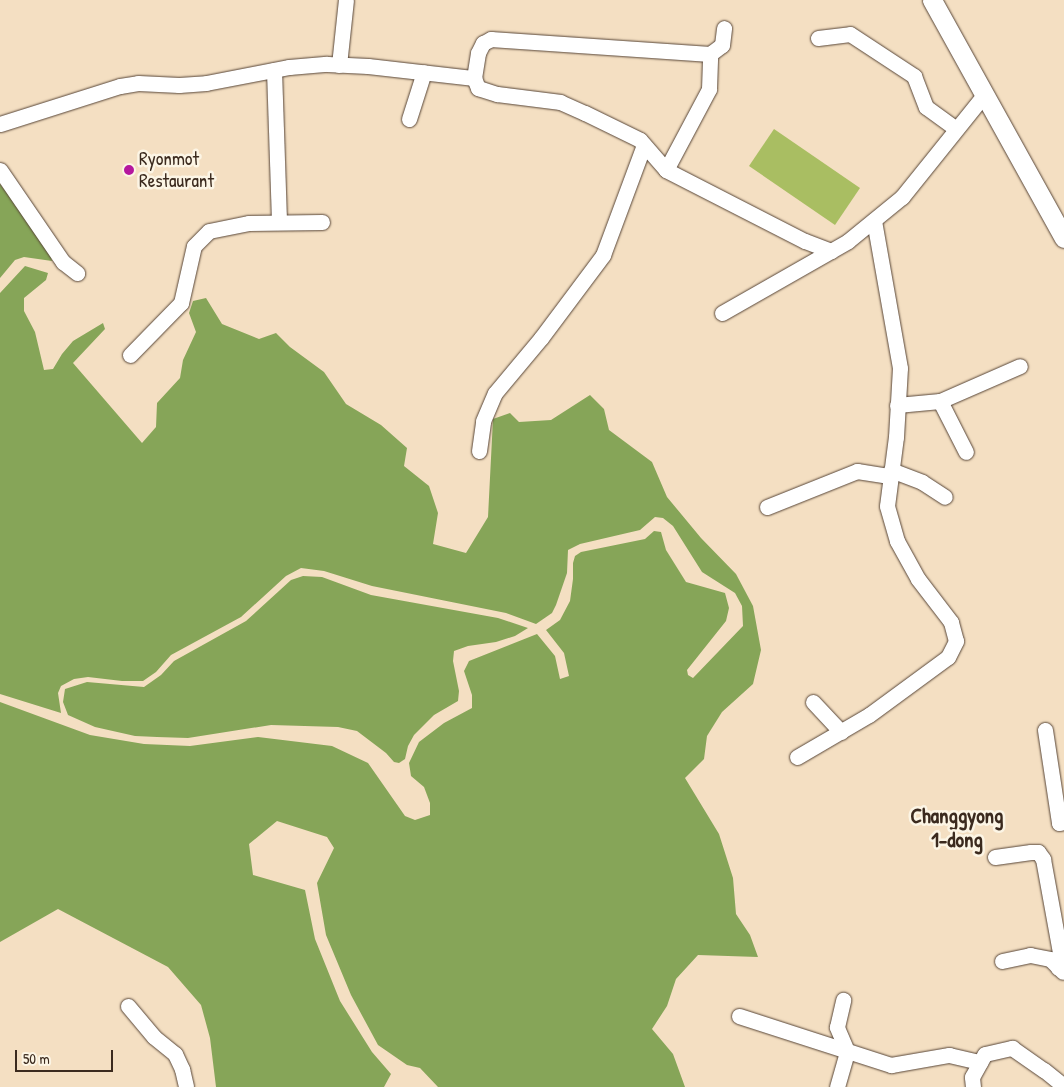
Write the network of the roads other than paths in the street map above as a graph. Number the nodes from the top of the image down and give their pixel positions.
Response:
1 (346, 0) edge
2 (932, 0) edge
3 (724, 28) dead end
4 (818, 38) dead end
5 (710, 54) junction
6 (340, 65) junction
7 (274, 70) junction
8 (424, 72) junction
9 (474, 78) junction
10 (984, 95) junction
11 (409, 119) dead end
12 (0, 124) edge
13 (956, 129) junction
14 (644, 145) junction
15 (0, 170) edge
16 (666, 170) junction
17 (874, 220) junction
18 (279, 222) junction
19 (322, 222) dead end
20 (1062, 231) edge
21 (831, 251) junction
22 (77, 273) dead end
23 (722, 313) dead end
24 (130, 355) dead end
25 (1020, 366) dead end
26 (940, 401) junction
27 (897, 404) junction
28 (479, 451) dead end
29 (966, 452) dead end
30 (891, 473) junction
31 (945, 497) dead end
32 (767, 507) dead end
33 (812, 702) dead end
34 (1045, 730) dead end
35 (841, 732) junction
36 (797, 757) dead end
37 (1064, 822) edge
38 (995, 857) dead end
39 (1002, 961) dead end
40 (1061, 971) edge
41 (843, 1000) dead end
42 (128, 1006) dead end
43 (739, 1016) dead end
44 (847, 1051) junction
45 (980, 1062) junction
46 (1064, 1086) edge
47 (186, 1087) edge
48 (837, 1087) edge
49 (973, 1087) edge

1 - 6 street
2 - 10 main road
3 - 5 street
4 - 13 street
5 - 9 street
5 - 16 street
6 - 7 street
6 - 8 street
7 - 12 street
7 - 18 street
8 - 9 street
8 - 11 street
9 - 14 street
10 - 13 street
10 - 20 main road
13 - 17 street
14 - 16 street
14 - 28 street
15 - 22 street
16 - 21 street
17 - 21 street
17 - 27 street
18 - 19 street
18 - 24 street
21 - 23 street
25 - 26 street
26 - 27 street
26 - 29 street
27 - 30 street
30 - 31 street
30 - 32 street
30 - 35 street
33 - 35 street
34 - 37 street
35 - 36 street
38 - 40 street
39 - 40 street
41 - 44 street
42 - 47 street
43 - 44 street
44 - 45 street
44 - 48 street
45 - 46 street
45 - 49 street

